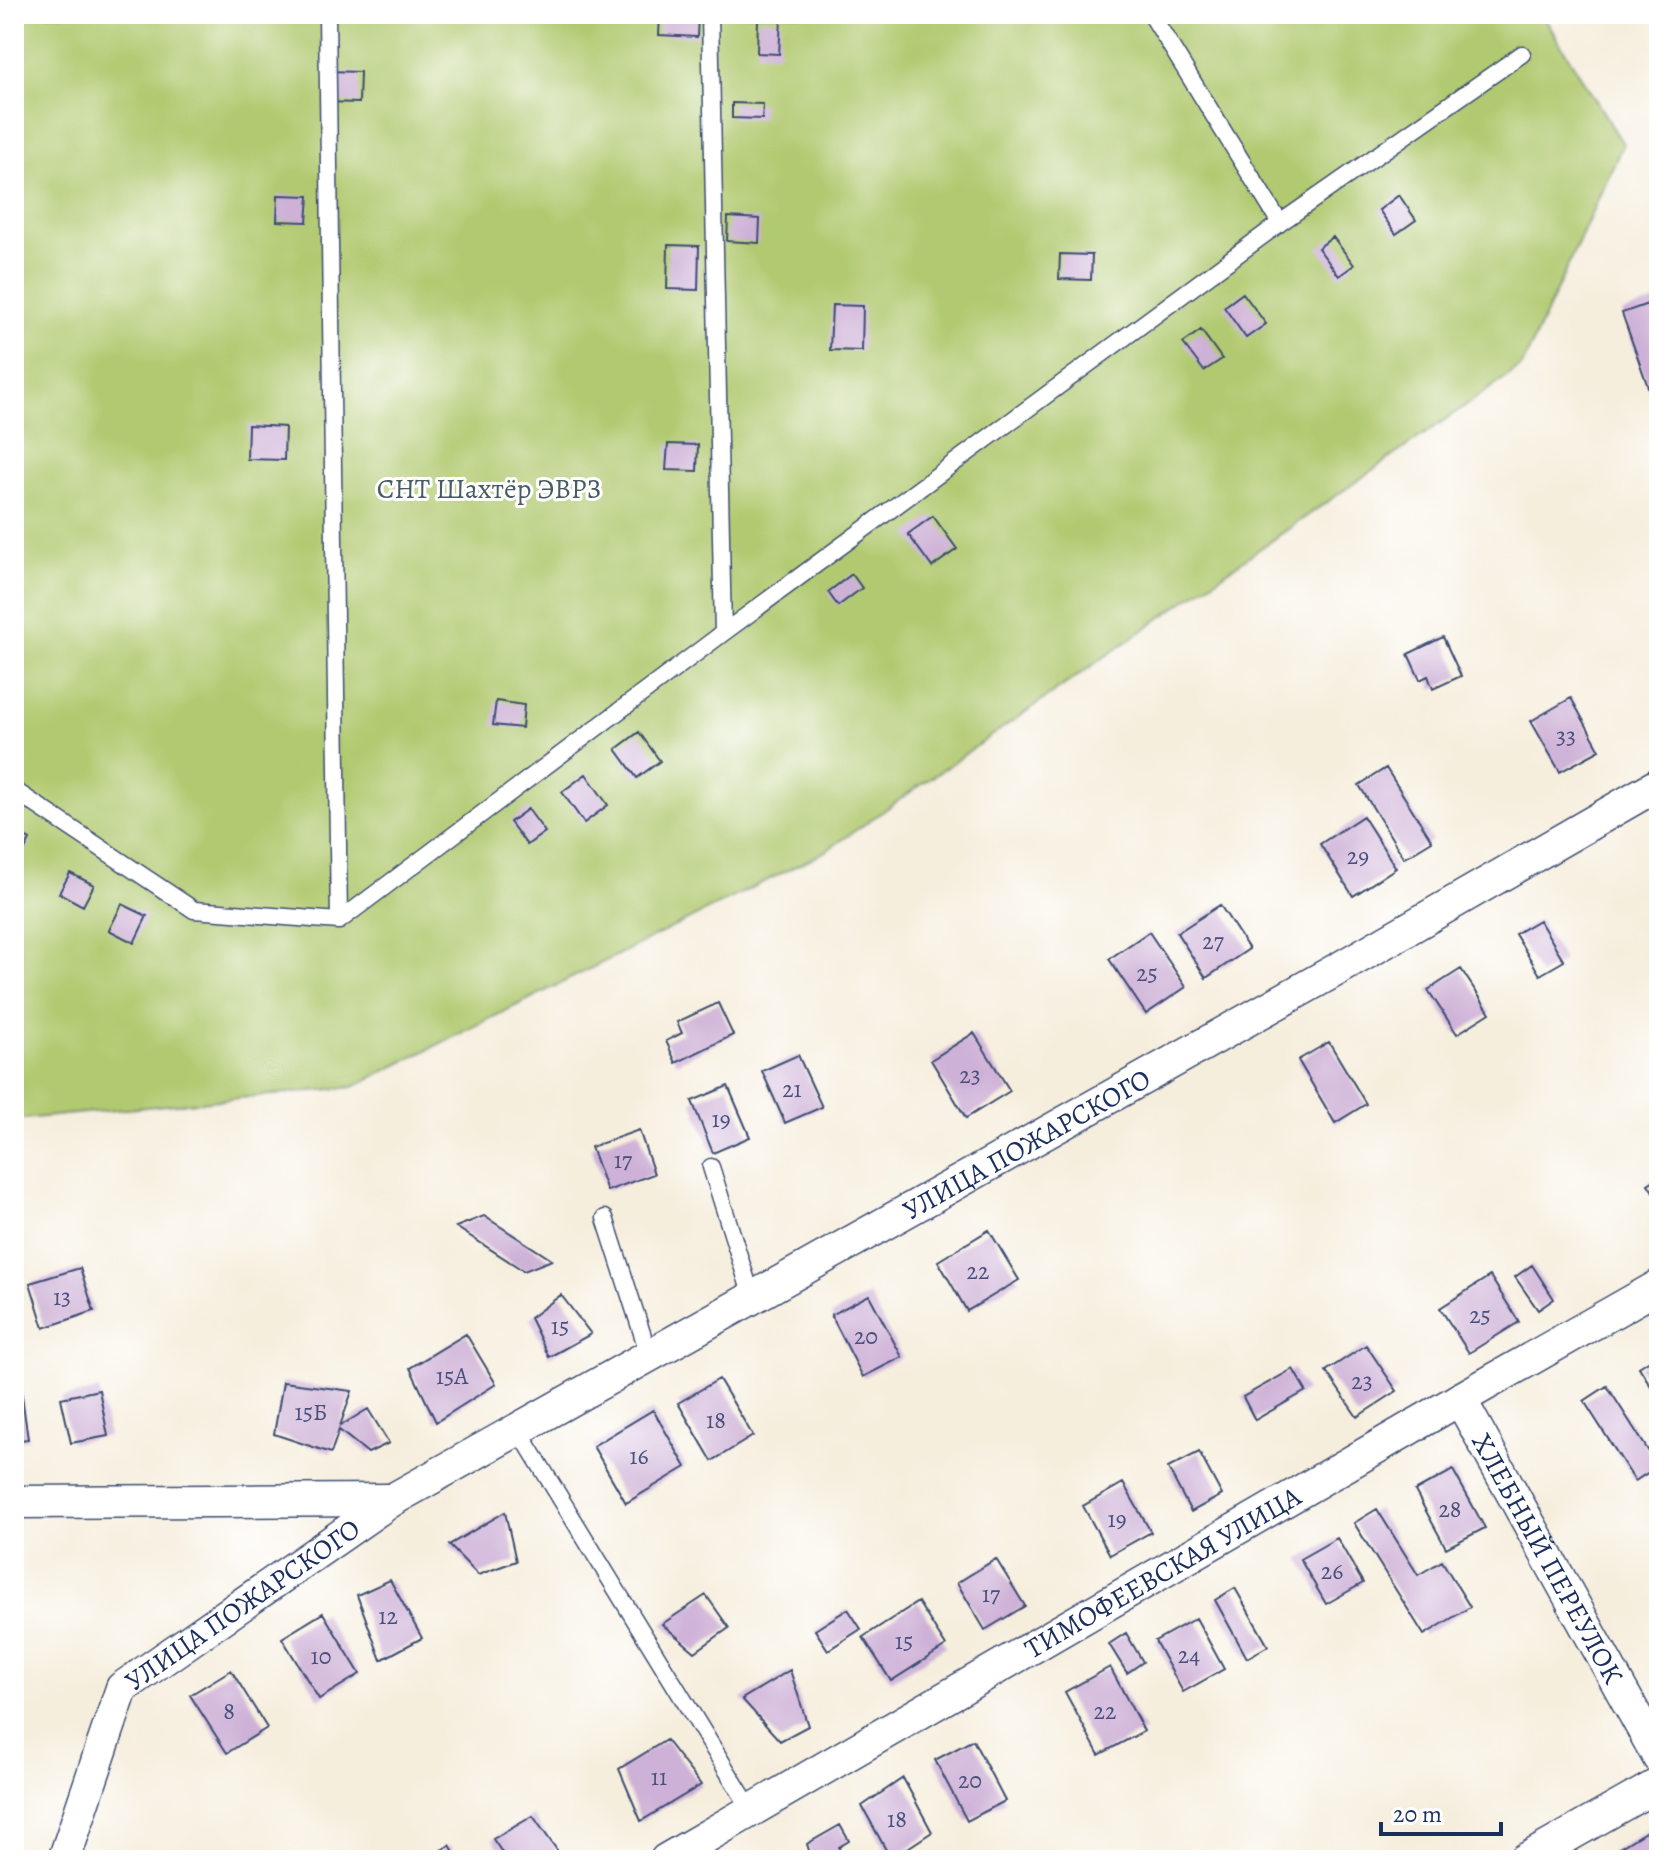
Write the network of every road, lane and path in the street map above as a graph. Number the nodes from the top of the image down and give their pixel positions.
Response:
1 (327, 14) edge
2 (710, 14) edge
3 (1151, 14) edge
4 (1522, 54) dead end
5 (1280, 223) junction
6 (723, 633) junction
7 (1659, 784) edge
8 (14, 790) edge
9 (339, 921) junction
10 (711, 1167) dead end
11 (605, 1218) dead end
12 (1659, 1286) edge
13 (752, 1297) junction
14 (649, 1355) junction
15 (1460, 1399) junction
16 (518, 1429) junction
17 (392, 1500) junction
18 (14, 1502) edge
19 (1659, 1758) edge
20 (1659, 1784) edge
21 (751, 1810) junction
22 (64, 1860) edge
23 (666, 1860) edge
24 (1525, 1860) edge

1 - 9 lane
2 - 6 lane
3 - 5 lane
4 - 5 lane
5 - 6 lane
6 - 9 lane
7 - 13 street, УЛИЦА ПОЖАРСКОГО
8 - 9 lane
10 - 13 lane
11 - 14 lane
12 - 15 street, ТИМОФЕЕВСКАЯ УЛИЦА
13 - 14 street, УЛИЦА ПОЖАРСКОГО
14 - 16 street, УЛИЦА ПОЖАРСКОГО
15 - 19 street, ХЛЕБНЫЙ ПЕРЕУЛОК
15 - 21 street, ТИМОФЕЕВСКАЯ УЛИЦА
16 - 17 street, УЛИЦА ПОЖАРСКОГО
16 - 21 lane
17 - 18 street, УЛИЦА ПОЖАРСКОГО
17 - 22 street, УЛИЦА ПОЖАРСКОГО
20 - 24 street
21 - 23 street, ТИМОФЕЕВСКАЯ УЛИЦА

